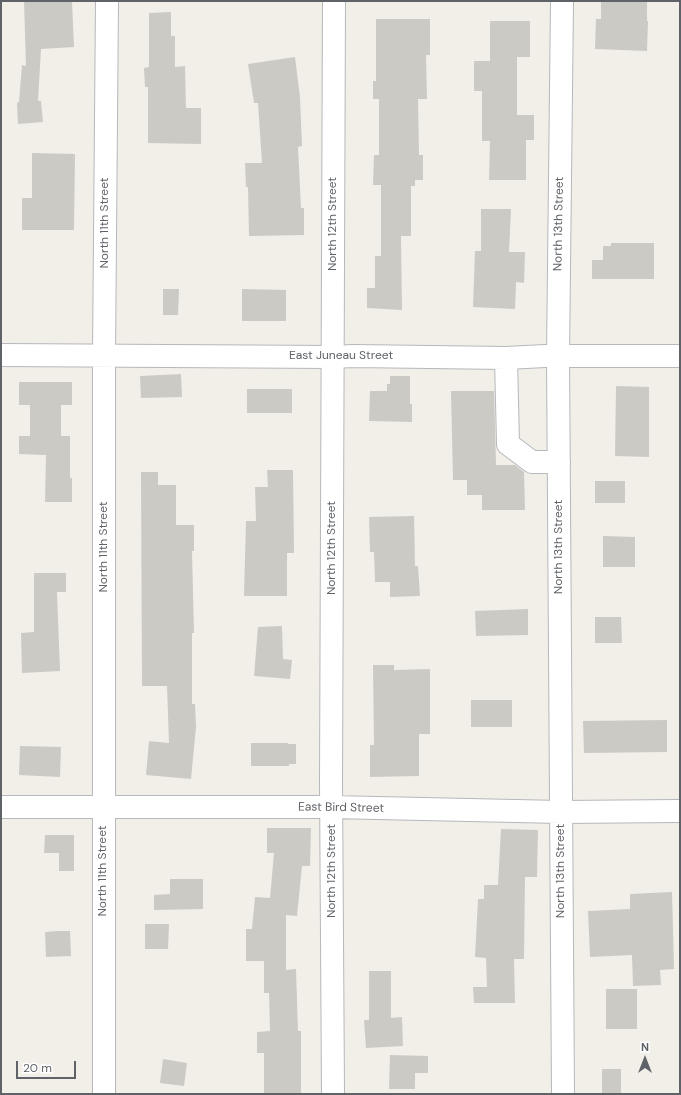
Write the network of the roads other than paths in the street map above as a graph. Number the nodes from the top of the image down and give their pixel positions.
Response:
1 (107, 1) edge
2 (334, 1) edge
3 (562, 1) edge
4 (1, 355) edge
5 (104, 355) junction
6 (332, 356) junction
7 (558, 356) junction
8 (680, 356) edge
9 (506, 358) junction
10 (559, 462) junction
11 (1, 807) edge
12 (104, 807) junction
13 (331, 807) junction
14 (680, 811) edge
15 (561, 812) junction
16 (104, 1094) edge
17 (333, 1094) edge
18 (563, 1094) edge

1 - 5 street, North 11th Street
2 - 6 street, North 12th Street
3 - 7 street, North 13th Street
4 - 5 street, East Juneau Street
5 - 6 street, East Juneau Street
5 - 12 street, North 11th Street
6 - 9 street, East Juneau Street
6 - 13 street, North 12th Street
7 - 8 street, East Juneau Street
7 - 9 street, East Juneau Street
7 - 10 street, North 13th Street
9 - 10 street
10 - 15 street, North 13th Street
11 - 12 street, East Bird Street
12 - 13 street, East Bird Street
12 - 16 street, North 11th Street
13 - 15 street, East Bird Street
13 - 17 street, North 12th Street
14 - 15 street, East Bird Street
15 - 18 street, North 13th Street

